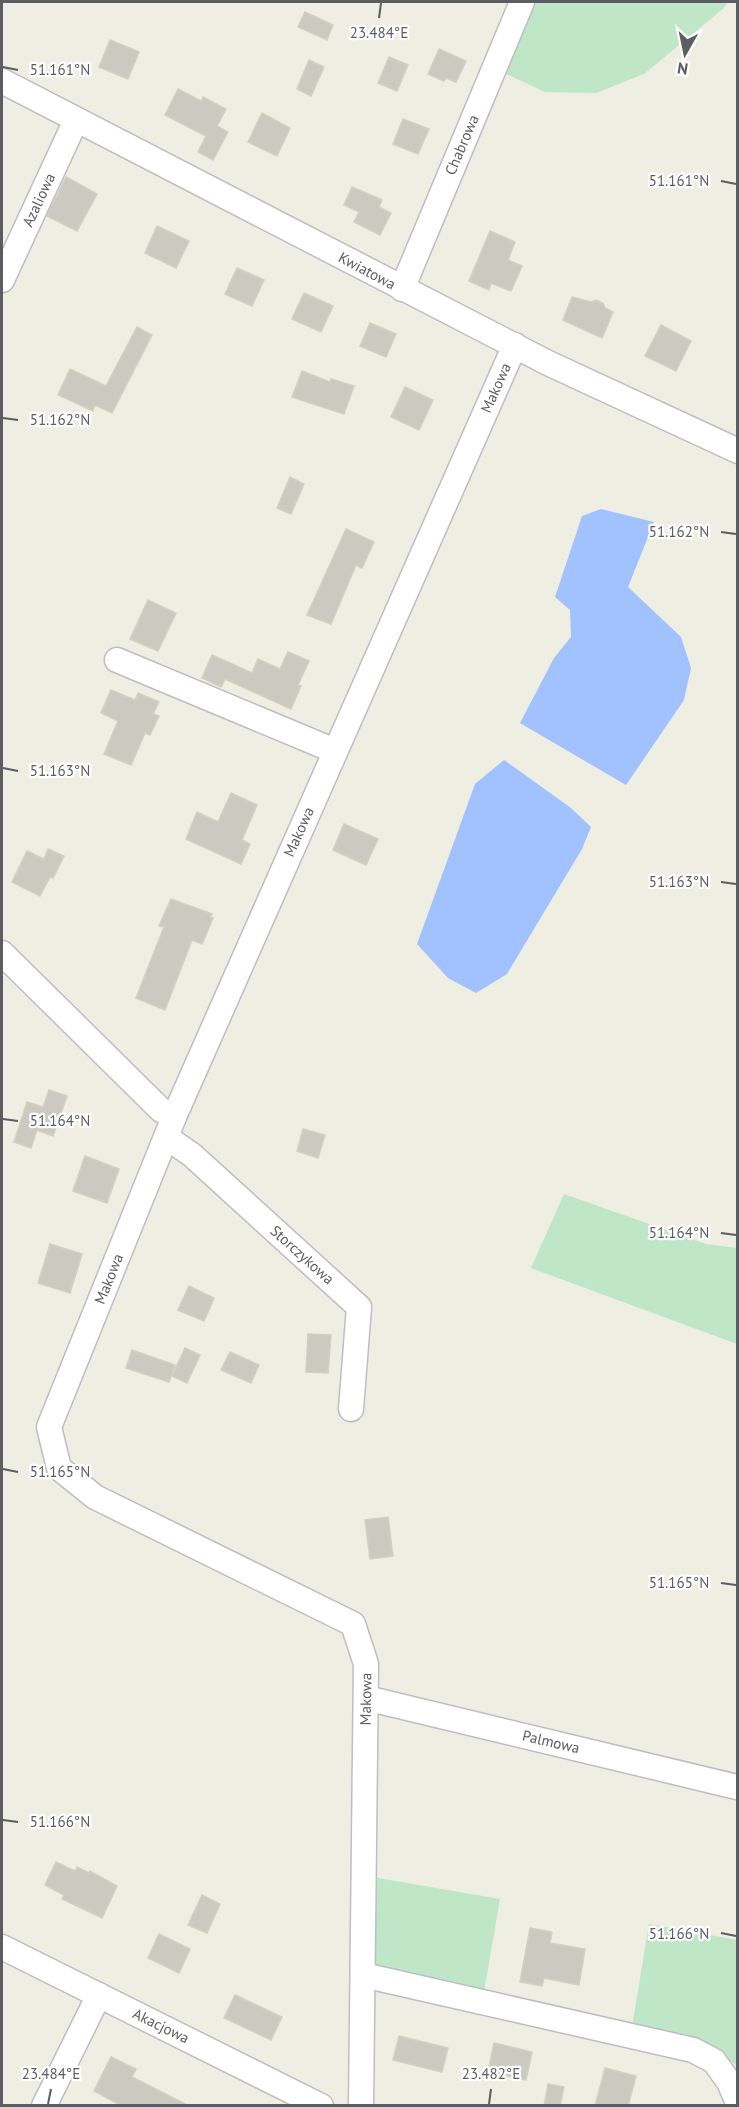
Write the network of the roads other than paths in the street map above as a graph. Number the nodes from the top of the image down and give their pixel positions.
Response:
1 (522, 2) edge
2 (2, 81) edge
3 (76, 120) junction
4 (2, 280) edge
5 (402, 289) junction
6 (515, 345) junction
7 (738, 451) edge
8 (117, 660) dead end
9 (335, 751) junction
10 (2, 953) edge
11 (170, 1127) junction
12 (351, 1409) dead end
13 (366, 1698) junction
14 (737, 1787) edge
15 (2, 1947) edge
16 (363, 1975) junction
17 (99, 1995) junction
18 (738, 2103) edge
19 (44, 2106) edge
20 (321, 2106) edge
21 (362, 2106) edge

1 - 5 street, Chabrowa
2 - 3 street, Kwiatowa
3 - 4 street, Azaliowa
3 - 5 street, Kwiatowa
5 - 6 street, Kwiatowa
6 - 7 street, Kwiatowa
6 - 9 street, Makowa
8 - 9 street
9 - 11 street, Makowa
10 - 11 street, Storczykowa
11 - 12 street, Storczykowa
11 - 13 street, Makowa
13 - 14 street, Palmowa
13 - 16 street, Makowa
15 - 17 street, Akacjowa
16 - 18 street
16 - 21 street, Makowa
17 - 19 street
17 - 20 street, Akacjowa

